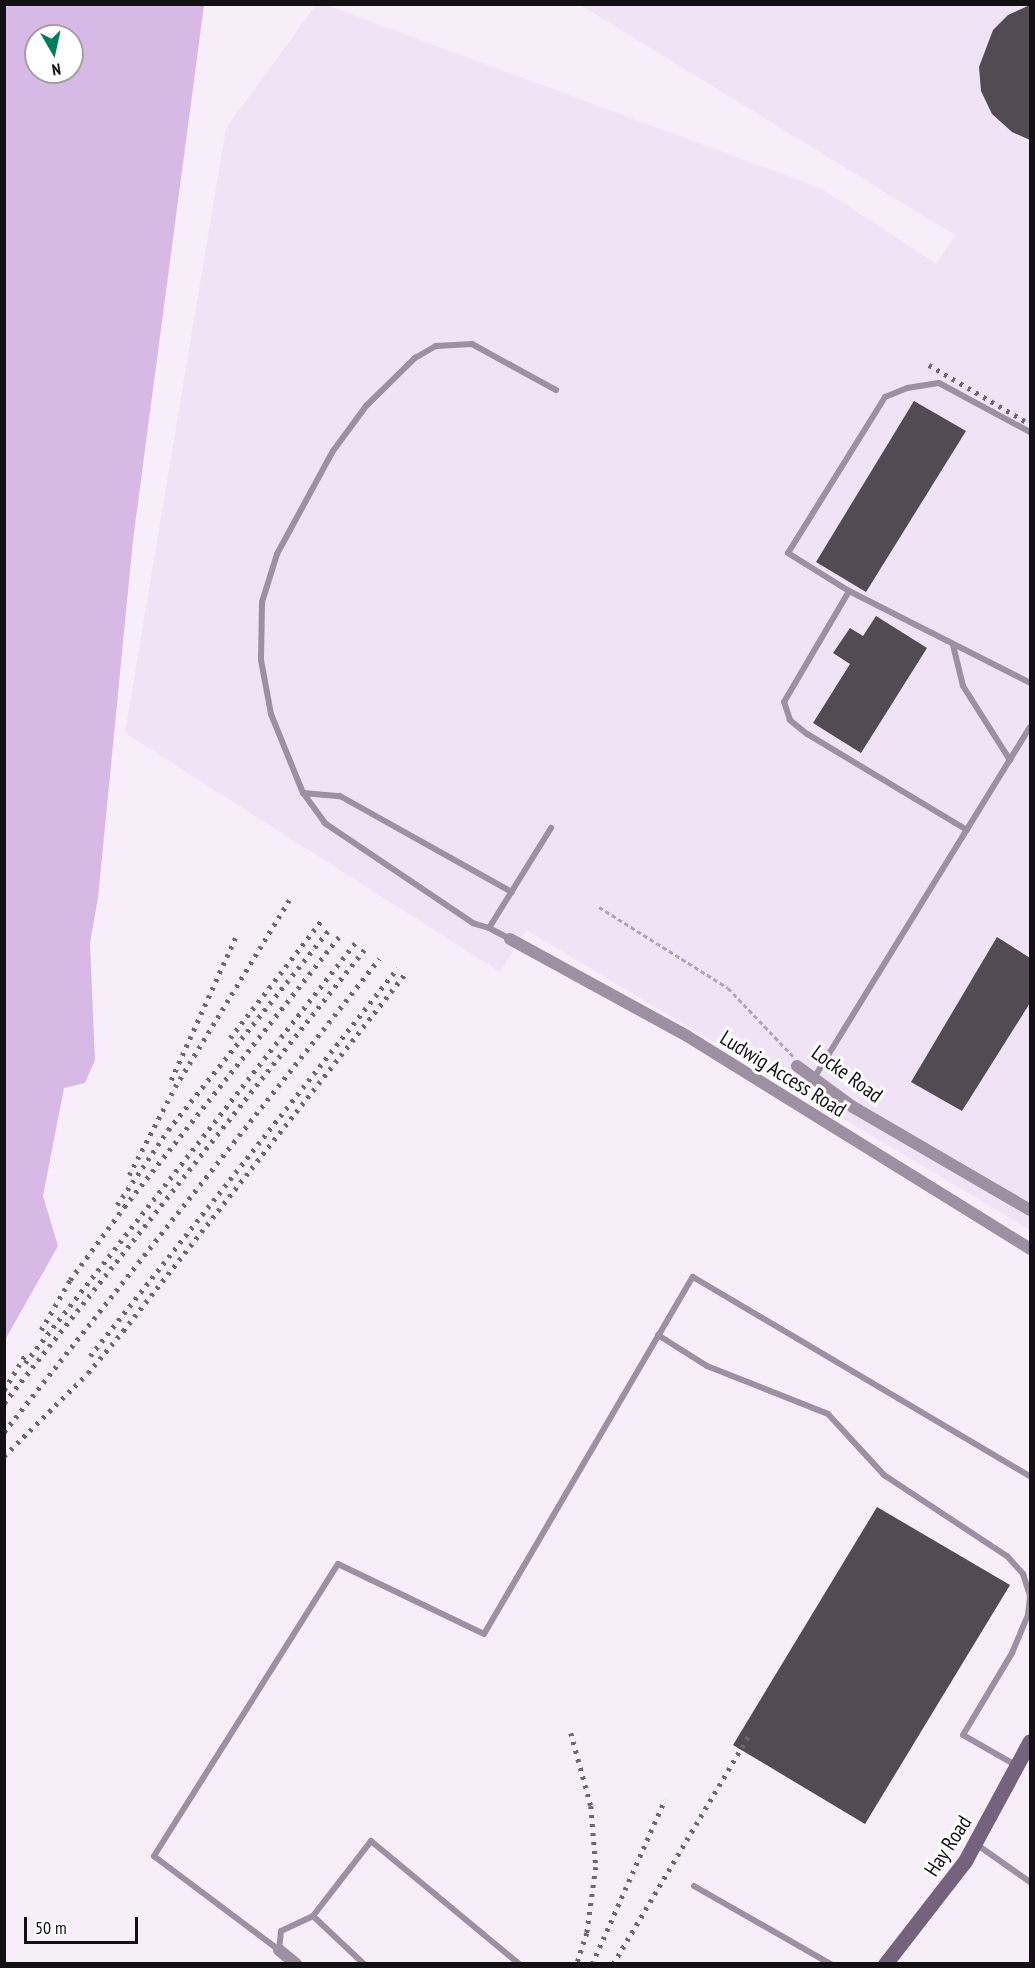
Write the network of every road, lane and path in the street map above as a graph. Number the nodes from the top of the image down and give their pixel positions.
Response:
1 (556, 390) dead end
2 (1030, 432) edge
3 (849, 591) junction
4 (953, 645) junction
5 (1030, 683) edge
6 (1030, 727) edge
7 (1024, 738) junction
8 (1030, 742) edge
9 (1010, 760) junction
10 (303, 793) junction
11 (551, 828) dead end
12 (967, 831) junction
13 (512, 892) junction
14 (599, 906) dead end
15 (489, 928) junction
16 (510, 939) joint
17 (797, 1066) joint
18 (814, 1078) junction
19 (1030, 1210) edge
20 (1030, 1249) edge
21 (658, 1335) junction
22 (1030, 1476) edge
23 (1029, 1578) edge
24 (1030, 1596) edge
25 (1030, 1741) edge
26 (1017, 1766) junction
27 (975, 1844) junction
28 (1029, 1878) edge
29 (694, 1886) dead end
30 (313, 1916) junction
31 (279, 1950) junction
32 (296, 1964) edge
33 (364, 1964) edge
34 (519, 1964) edge
35 (831, 1964) edge
36 (885, 1964) edge

1 - 10 lane
2 - 3 lane
3 - 4 lane
3 - 12 lane
4 - 5 lane
4 - 9 lane
6 - 7 lane
7 - 8 lane
7 - 9 lane
9 - 12 lane
10 - 13 lane
10 - 15 lane
11 - 13 lane
12 - 18 lane
13 - 15 lane
14 - 17 path, Locke Road
15 - 16 lane
16 - 20 street, Ludwig Access Road
17 - 18 street, Locke Road
18 - 19 street, Locke Road
21 - 22 lane
21 - 23 lane
21 - 31 lane
23 - 24 lane
24 - 26 lane
25 - 26 main road, Hay Road
26 - 27 main road, Hay Road
27 - 28 lane
27 - 36 main road, Hay Road
29 - 35 lane
30 - 31 lane
30 - 33 lane
30 - 34 lane
31 - 32 street

